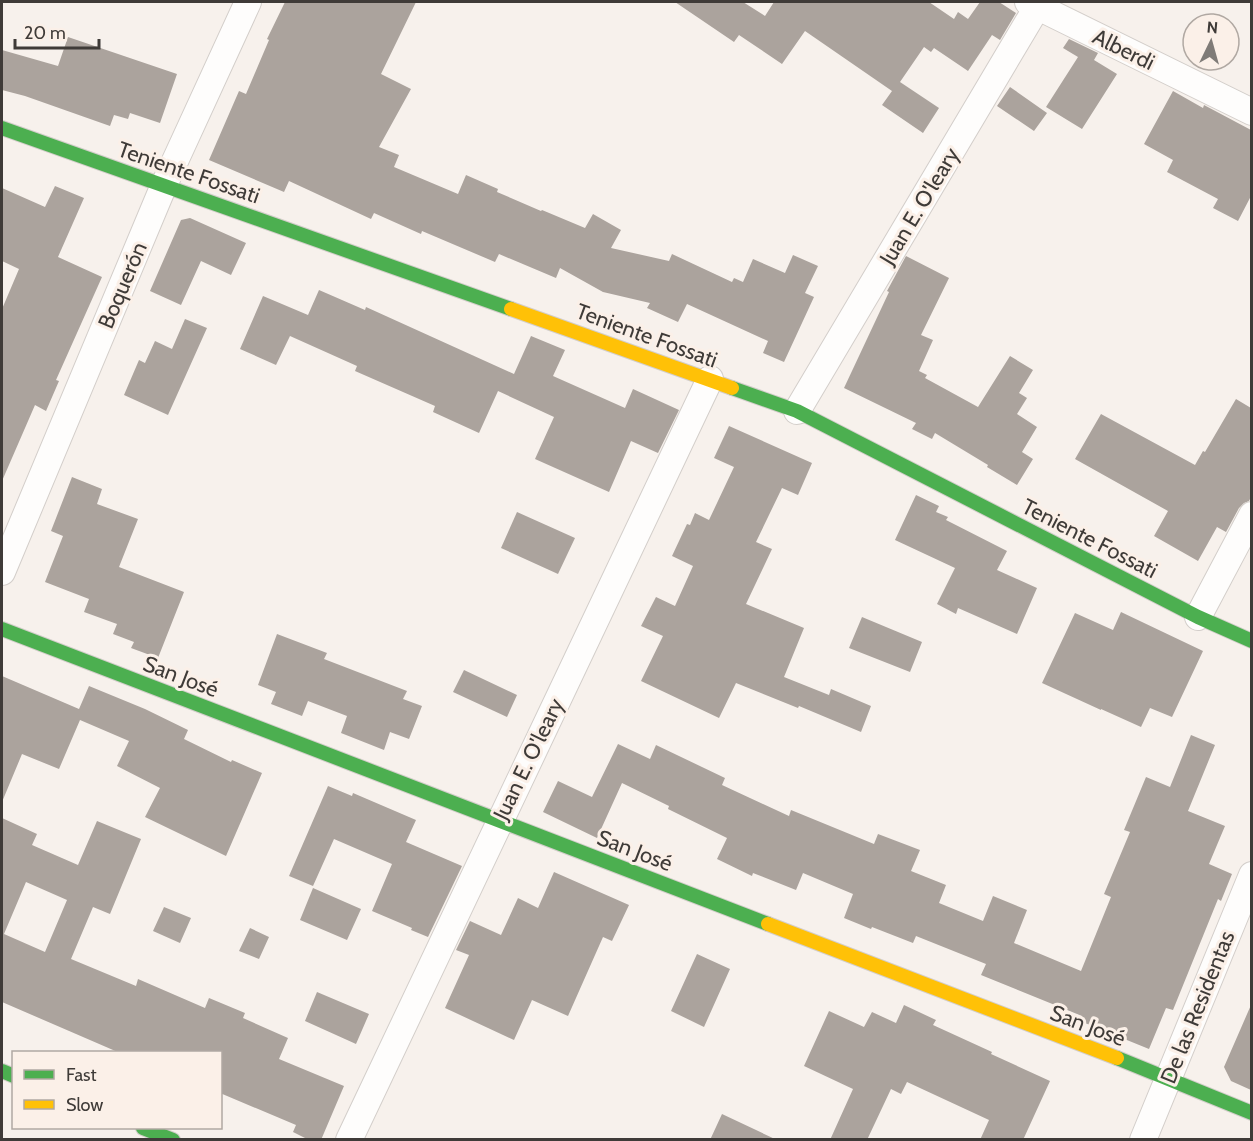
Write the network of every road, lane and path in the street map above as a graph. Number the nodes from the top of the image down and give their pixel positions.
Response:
1 (248, 2) edge
2 (1035, 3) edge
3 (1251, 112) edge
4 (2, 128) edge
5 (164, 185) junction
6 (710, 379) junction
7 (797, 411) junction
8 (1251, 515) edge
9 (2, 572) edge
10 (1198, 617) junction
11 (2, 629) edge
12 (1251, 641) edge
13 (499, 820) junction
14 (1251, 875) edge
15 (1168, 1078) junction
16 (1251, 1113) edge
17 (146, 1129) edge
18 (173, 1140) edge
19 (348, 1140) edge
20 (1143, 1140) edge

1 - 5 street, Boquerón
2 - 3 street, Alberdi
2 - 7 street, Juan E. O'leary
4 - 5 street, Teniente Fossati
5 - 6 street, Teniente Fossati
5 - 9 street, Boquerón
6 - 7 street, Teniente Fossati
6 - 13 street, Juan E. O'leary
7 - 10 street, Teniente Fossati
8 - 10 street
10 - 12 street, Teniente Fossati
11 - 13 street, San José
13 - 15 street, San José
13 - 19 street, Juan E. O'leary
14 - 15 street, De las Residentas
15 - 16 street, San José
15 - 20 street, De las Residentas
17 - 18 street

